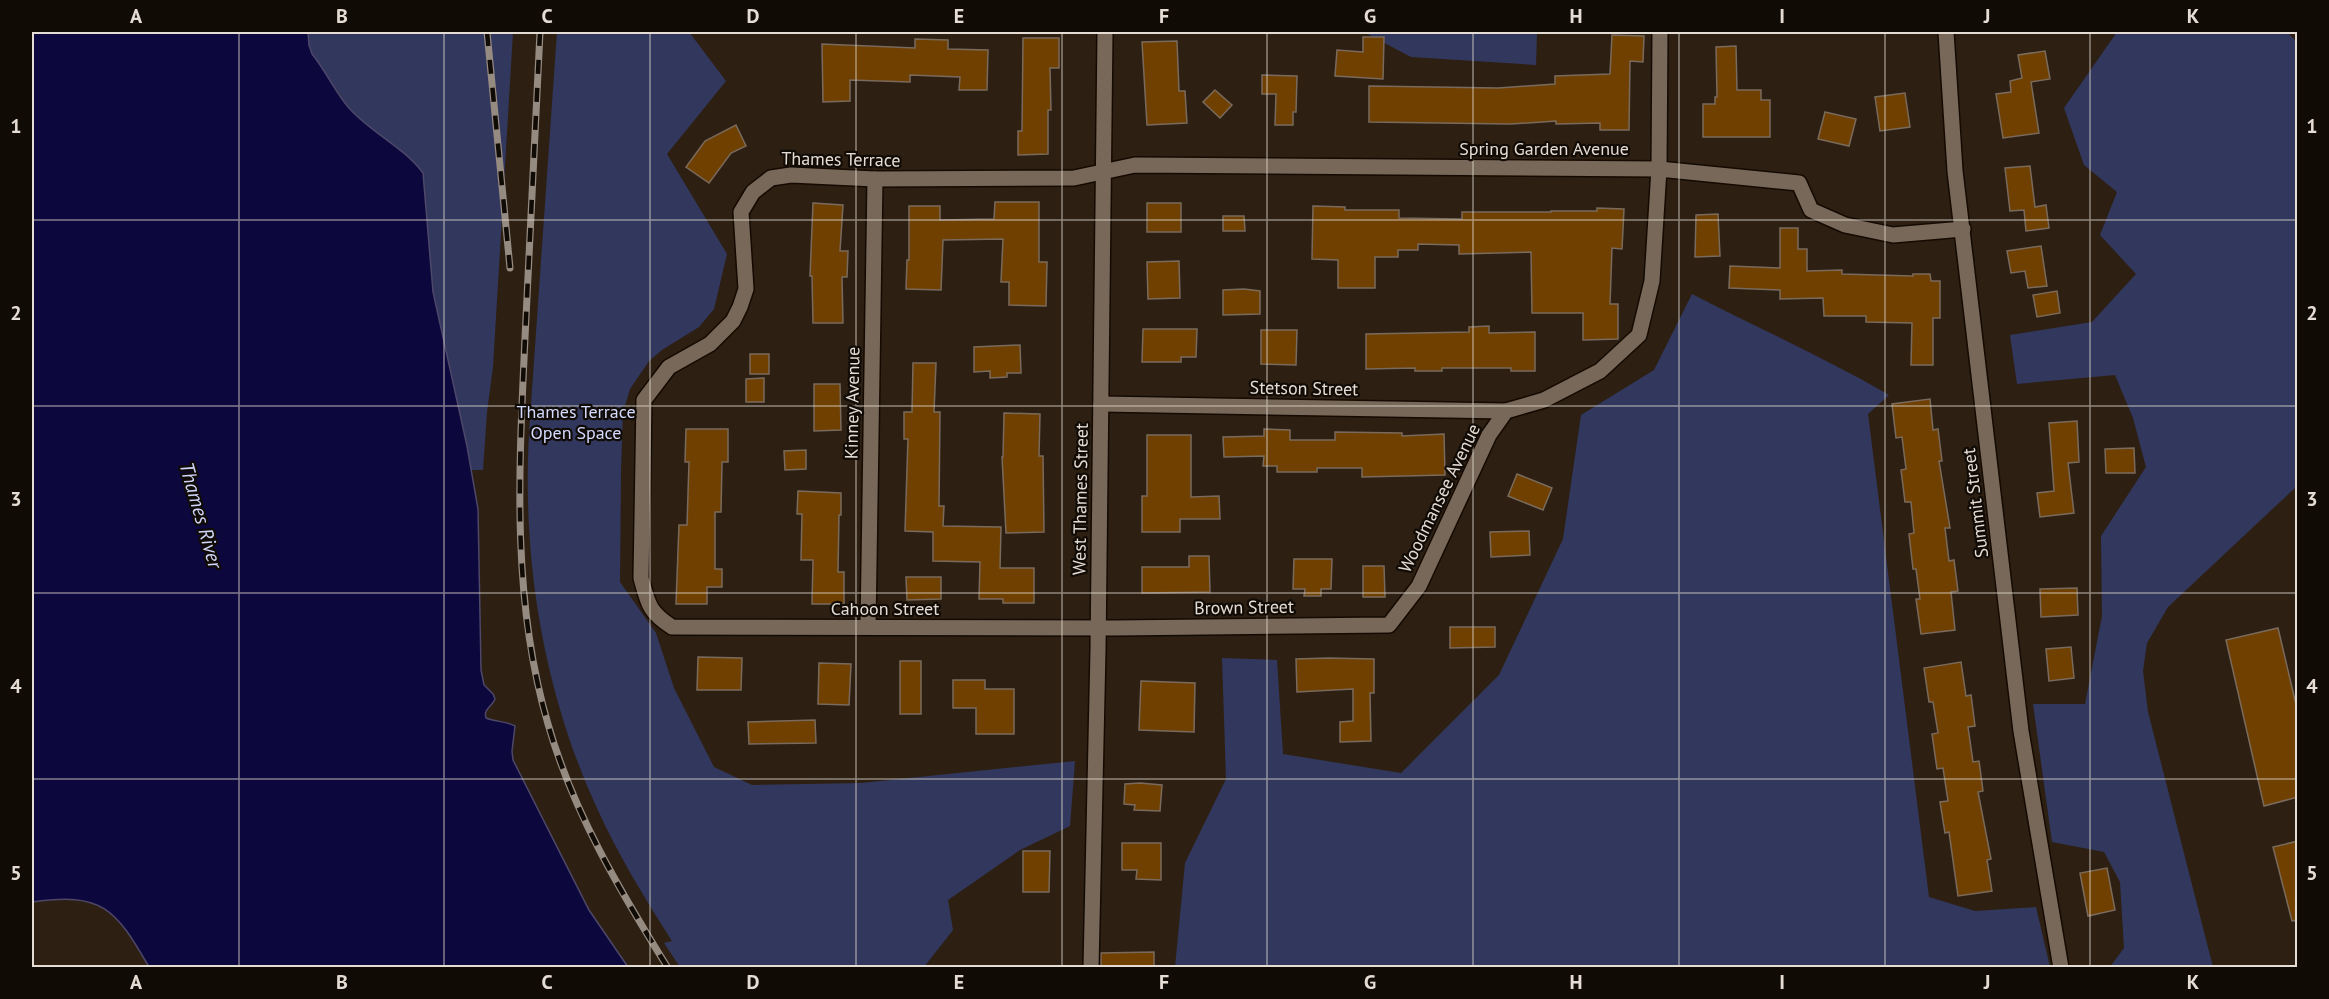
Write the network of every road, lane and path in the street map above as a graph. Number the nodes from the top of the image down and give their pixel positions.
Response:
1 (1105, 32) edge
2 (1660, 32) edge
3 (1946, 32) edge
4 (1659, 169) junction
5 (1103, 171) junction
6 (875, 179) junction
7 (1963, 229) junction
8 (1101, 404) junction
9 (1506, 411) junction
10 (1389, 625) joint
11 (672, 627) joint
12 (868, 627) junction
13 (1099, 628) junction
14 (1091, 968) edge
15 (2061, 968) edge

1 - 5 street, West Thames Street
2 - 4 street
3 - 7 street, Summit Street
4 - 5 street, Spring Garden Avenue
4 - 7 street, Spring Garden Avenue
4 - 9 street
5 - 6 street, Thames Terrace
5 - 8 street, West Thames Street
6 - 11 street, Thames Terrace
6 - 12 street, Kinney Avenue
7 - 15 street, Summit Street
8 - 9 street, Stetson Street
8 - 13 street, West Thames Street
9 - 10 street, Woodmansee Avenue
10 - 13 street, Brown Street
11 - 12 street, Cahoon Street
12 - 13 street, Cahoon Street
13 - 14 street, West Thames Street

